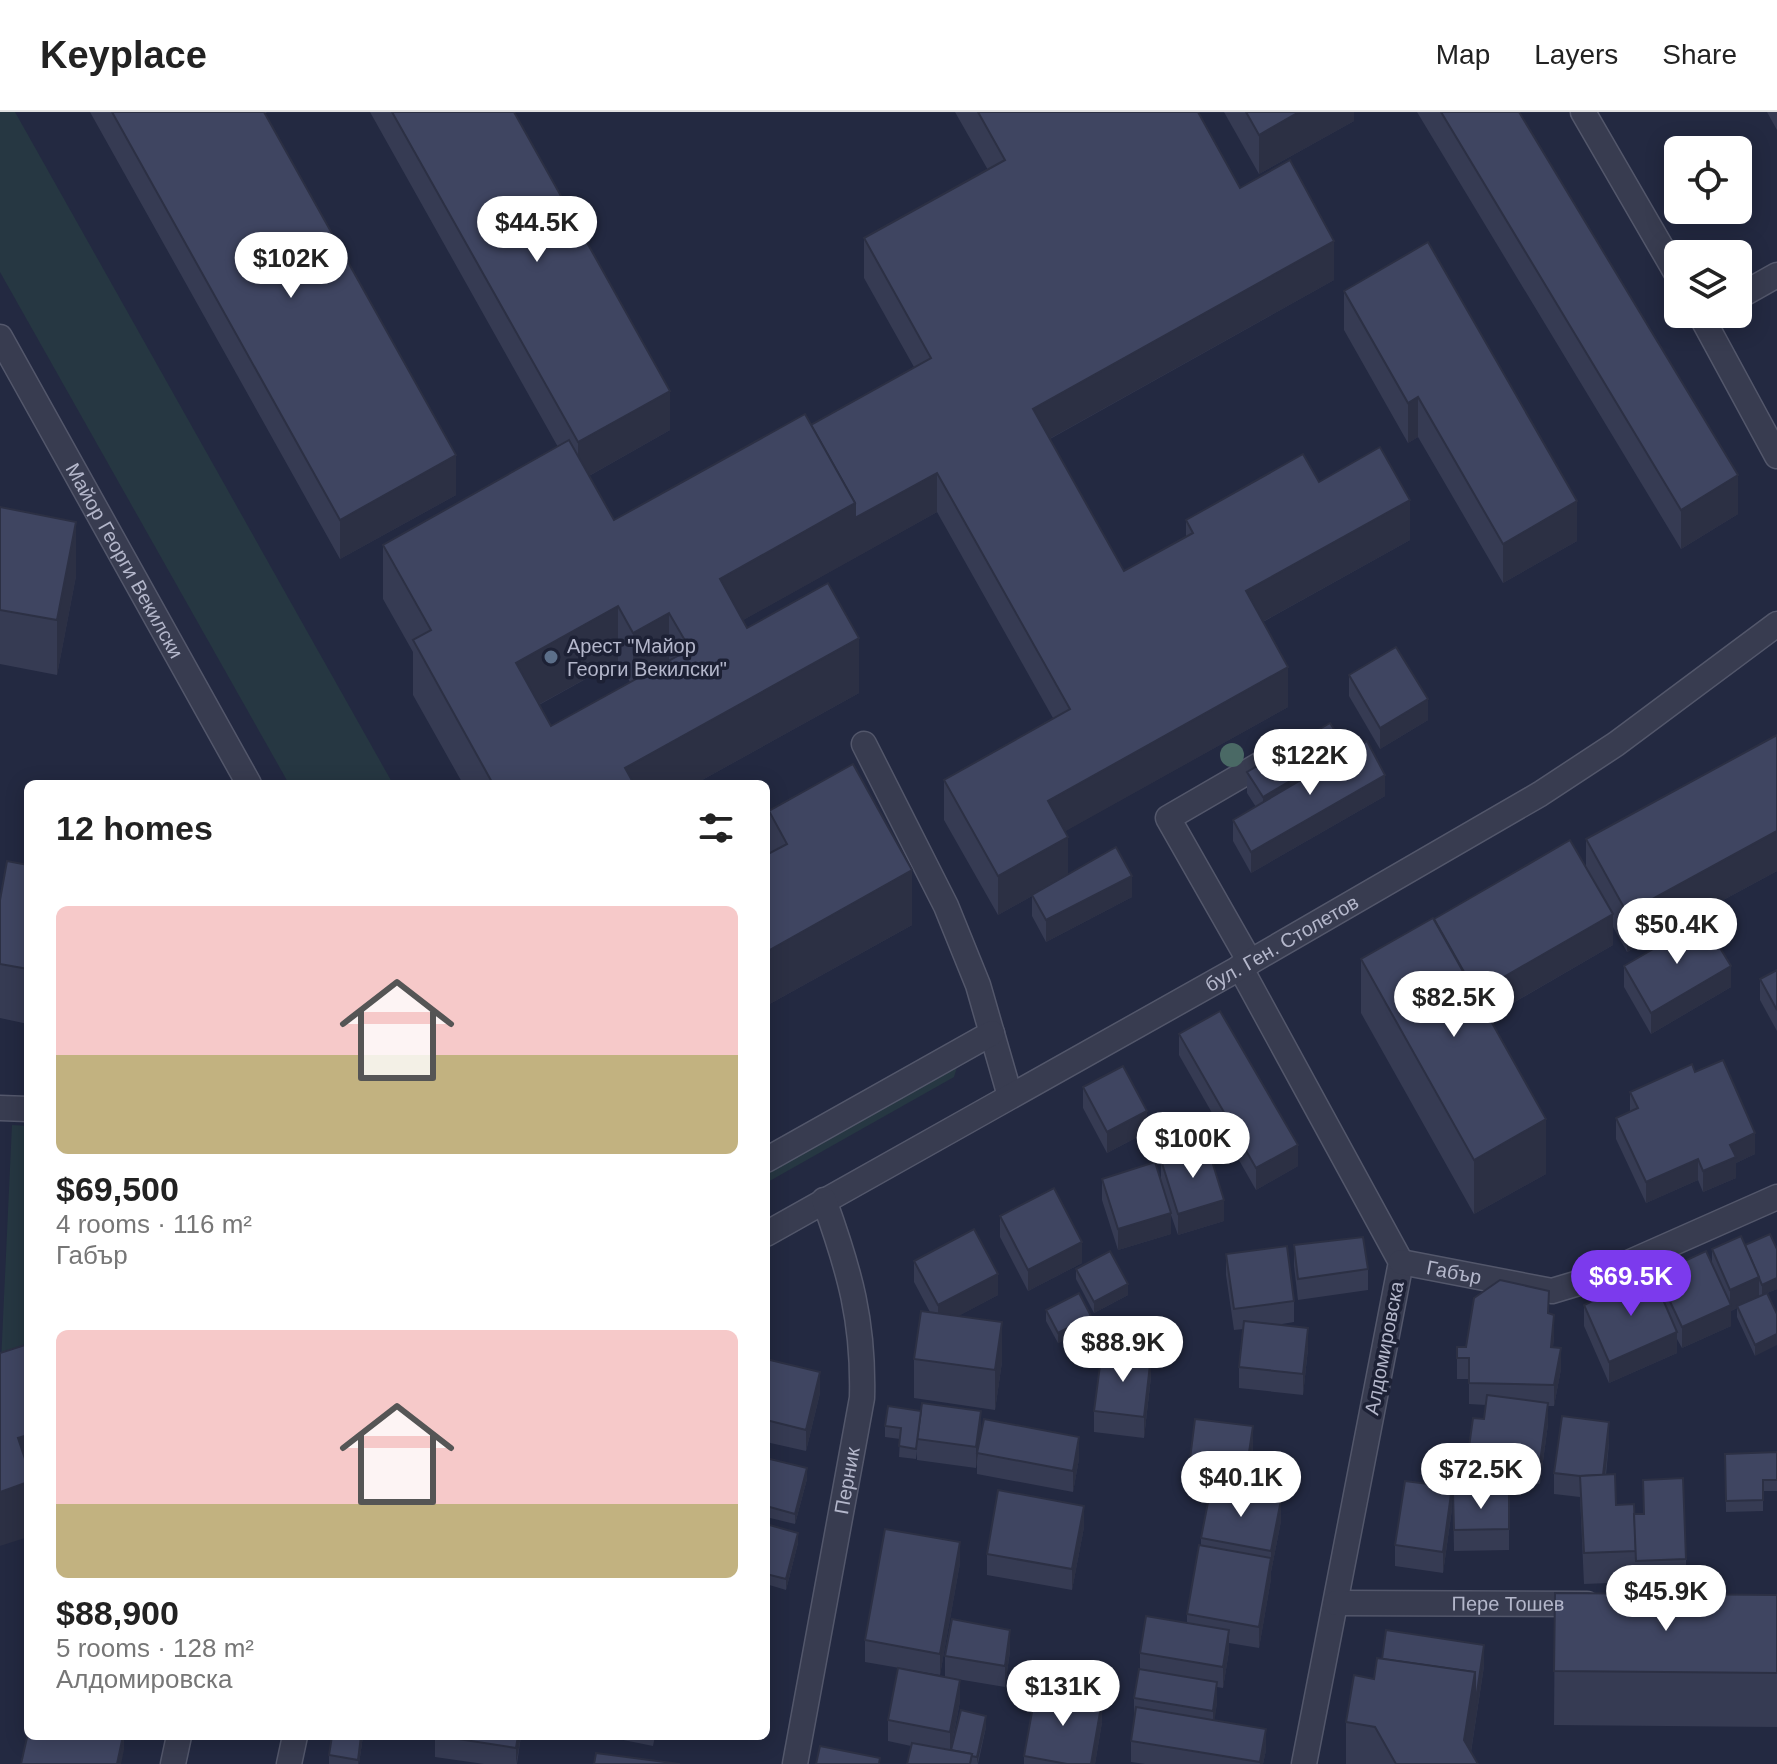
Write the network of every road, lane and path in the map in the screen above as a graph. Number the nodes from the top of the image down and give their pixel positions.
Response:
1 (1583, 112) edge
2 (1664, 252) edge
3 (1777, 275) edge
4 (1752, 289) edge
5 (1710, 328) edge
6 (0, 337) edge
7 (1777, 456) edge
8 (1773, 636) edge
9 (864, 744) dead end
10 (1290, 747) edge
11 (247, 780) edge
12 (1245, 964) junction
13 (992, 1033) junction
14 (1010, 1096) junction
15 (0, 1108) edge
16 (24, 1109) edge
17 (770, 1158) edge
18 (1777, 1197) edge
19 (824, 1200) junction
20 (770, 1232) edge
21 (1401, 1262) junction
22 (1336, 1603) junction
23 (1618, 1604) edge
24 (178, 1740) edge
25 (294, 1740) edge
26 (173, 1764) edge
27 (289, 1764) edge
28 (795, 1764) edge
29 (1304, 1764) edge

1 - 2 street
3 - 4 street
5 - 7 street
6 - 11 street, Майор Георги Векилски
8 - 12 street, бул. Ген. Столетов
9 - 13 street
10 - 12 street, Алдомировска
12 - 14 street, бул. Ген. Столетов
12 - 21 street, Алдомировска
13 - 14 street
13 - 17 street
14 - 19 street, бул. Ген. Столетов
15 - 16 street
18 - 21 street, Габър
19 - 20 street, бул. Ген. Столетов
19 - 28 street, Перник
21 - 22 street, Алдомировска
22 - 23 street, Пере Тошев
22 - 29 street, Алдомировска
24 - 26 street
25 - 27 street

